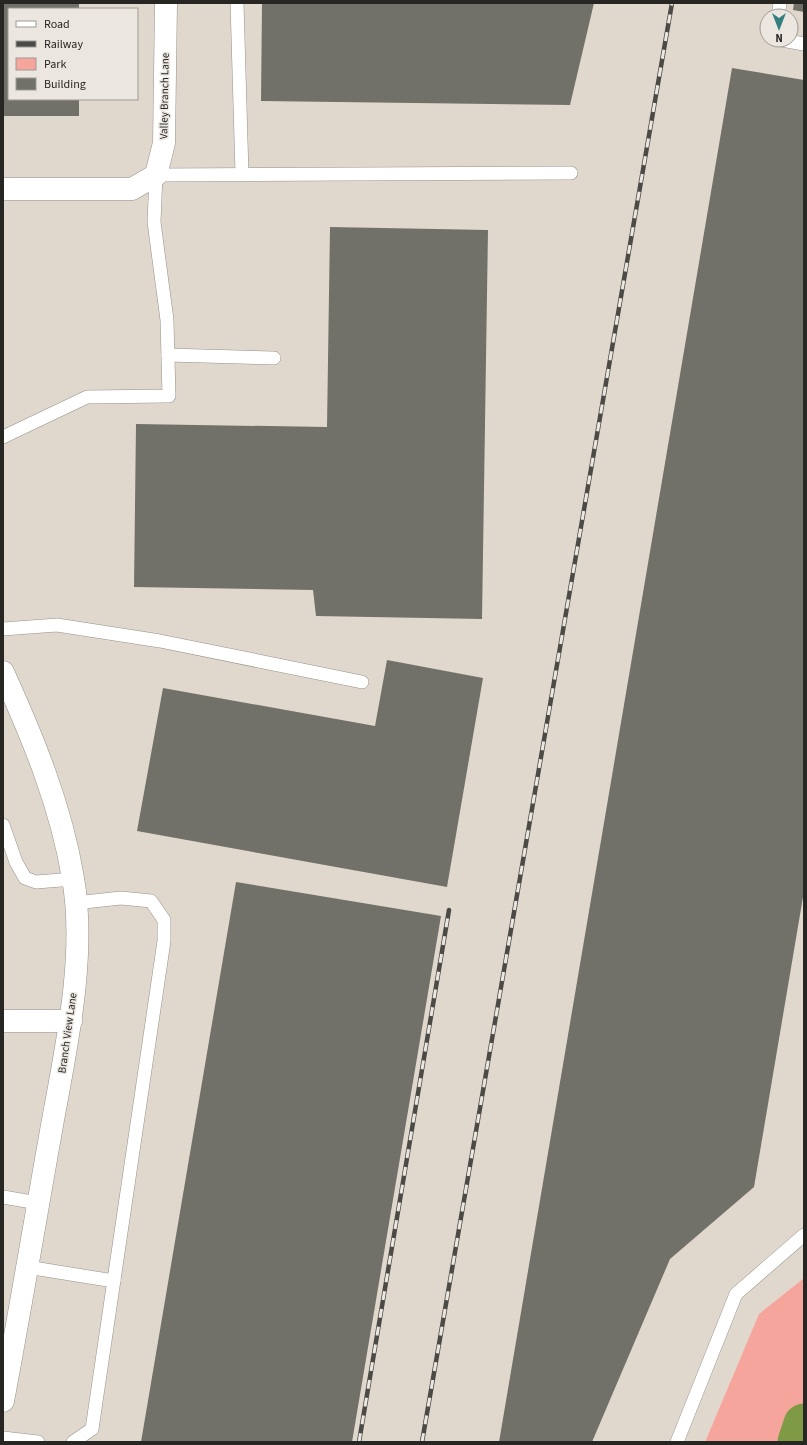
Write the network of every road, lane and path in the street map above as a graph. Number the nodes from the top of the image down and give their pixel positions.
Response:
1 (166, 3) edge
2 (237, 3) edge
3 (571, 173) dead end
4 (242, 174) junction
5 (156, 176) junction
6 (3, 189) edge
7 (168, 355) junction
8 (274, 358) dead end
9 (3, 437) edge
10 (3, 629) edge
11 (3, 672) edge
12 (362, 682) dead end
13 (3, 824) edge
14 (74, 879) junction
15 (75, 903) junction
16 (3, 1021) edge
17 (71, 1021) junction
18 (3, 1197) edge
19 (38, 1203) junction
20 (804, 1235) edge
21 (27, 1267) junction
22 (114, 1281) junction
23 (3, 1398) edge
24 (3, 1438) edge
25 (38, 1442) edge
26 (72, 1442) edge
27 (677, 1442) edge

1 - 5 street, Valley Branch Lane
2 - 4 lane
3 - 4 lane
4 - 5 lane
5 - 6 street
5 - 7 lane
7 - 8 lane
7 - 9 lane
10 - 12 lane
11 - 14 street, Branch View Lane
13 - 14 lane
14 - 15 street, Branch View Lane
15 - 17 street, Branch View Lane
15 - 22 lane
16 - 17 street
17 - 19 street, Branch View Lane
18 - 19 lane
19 - 21 street, Branch View Lane
20 - 27 lane
21 - 22 lane
21 - 23 street, Branch View Lane
22 - 26 lane
24 - 25 lane

